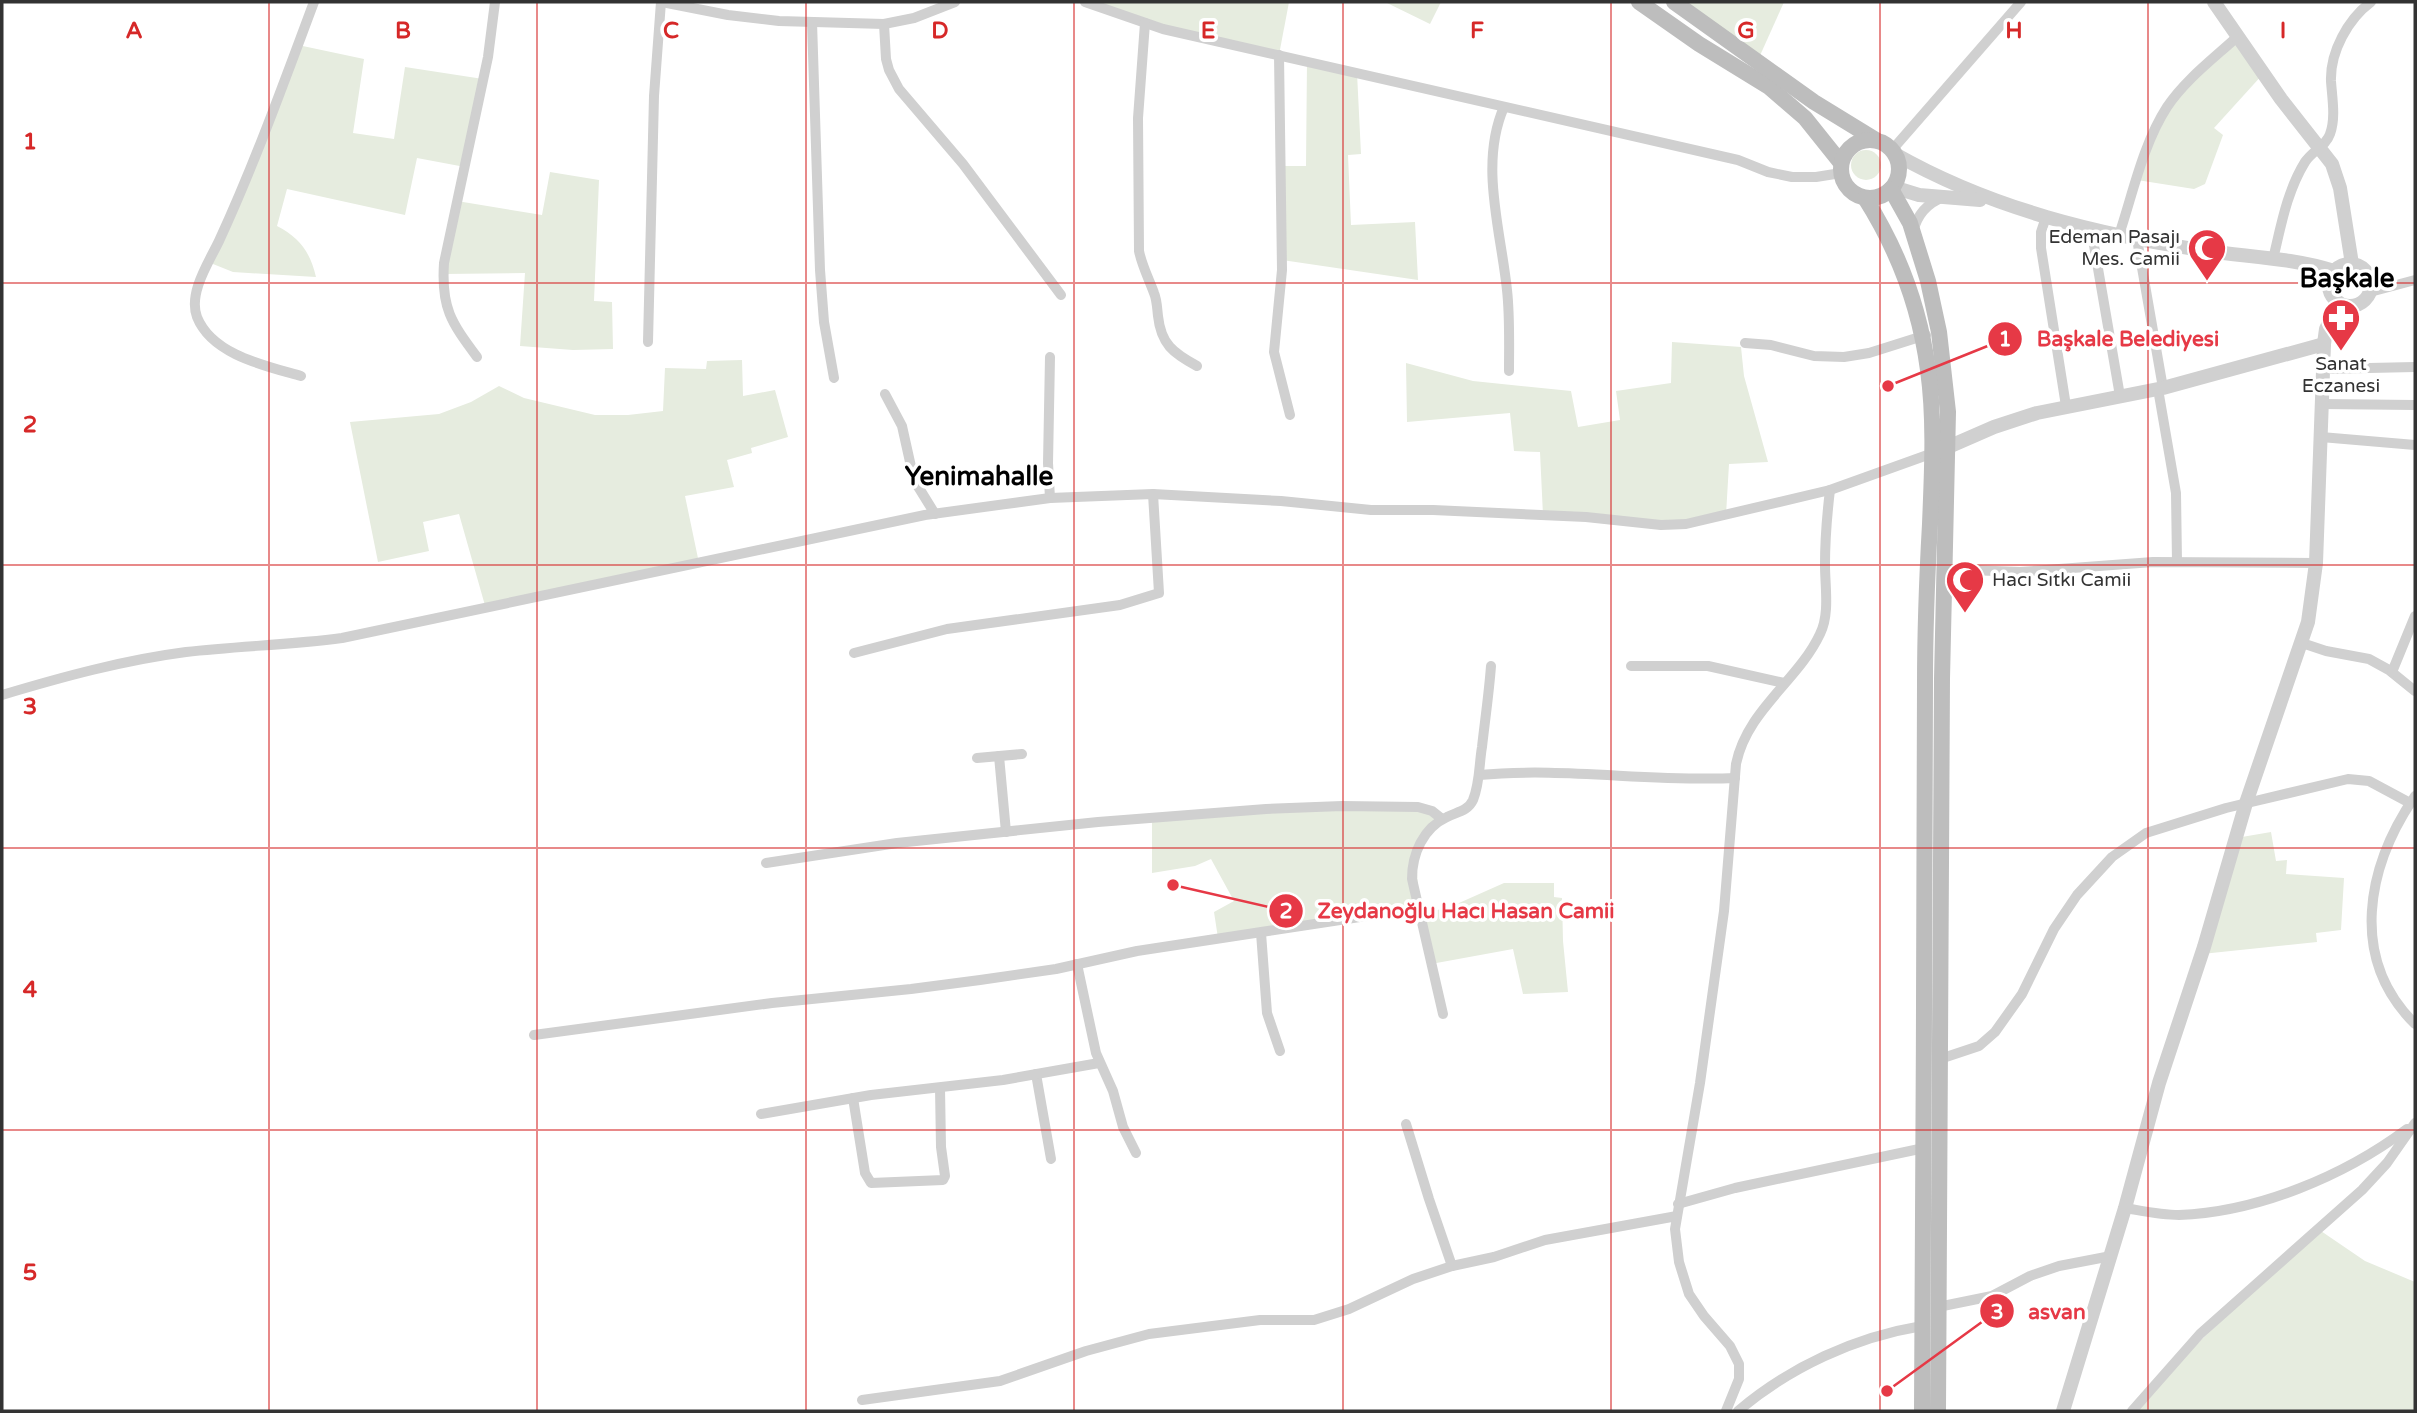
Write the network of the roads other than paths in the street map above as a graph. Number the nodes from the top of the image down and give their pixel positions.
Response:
1 (314, 2) edge
2 (495, 2) edge
3 (662, 2) edge
4 (955, 2) edge
5 (1085, 2) edge
6 (1639, 2) edge
7 (1674, 2) edge
8 (2021, 2) edge
9 (2214, 2) edge
10 (2371, 2) edge
11 (811, 22) junction
12 (1145, 23) junction
13 (884, 24) junction
14 (2236, 37) junction
15 (1279, 55) junction
16 (1504, 107) junction
17 (1876, 140) junction
18 (2320, 147) junction
19 (1894, 152) junction
20 (1841, 168) junction
21 (1892, 188) junction
22 (1945, 197) junction
23 (1865, 198) junction
24 (1995, 202) junction
25 (2046, 218) junction
26 (2091, 228) junction
27 (1913, 232) junction
28 (2119, 235) junction
29 (2137, 239) junction
30 (2273, 258) junction
31 (2352, 264) junction
32 (2334, 271) junction
33 (2415, 280) edge
34 (2370, 292) junction
35 (1061, 295) dead end
36 (2338, 302) junction
37 (1939, 332) junction
38 (1922, 336) junction
39 (648, 342) dead end
40 (1745, 343) dead end
41 (2324, 344) junction
42 (477, 357) dead end
43 (1050, 357) dead end
44 (1197, 366) dead end
45 (2415, 367) edge
46 (2323, 369) junction
47 (1509, 371) dead end
48 (301, 376) dead end
49 (834, 378) dead end
50 (2160, 388) junction
51 (885, 394) dead end
52 (2120, 396) junction
53 (2322, 404) junction
54 (2415, 405) edge
55 (2066, 406) junction
56 (1290, 415) dead end
57 (2321, 438) junction
58 (2415, 445) edge
59 (1949, 446) junction
60 (1933, 453) junction
61 (1830, 490) junction
62 (1153, 494) junction
63 (1050, 498) junction
64 (935, 514) junction
65 (2177, 562) junction
66 (2316, 563) junction
67 (1945, 569) junction
68 (2415, 616) edge
69 (2302, 643) junction
70 (854, 653) dead end
71 (1491, 666) dead end
72 (1631, 666) dead end
73 (2392, 672) junction
74 (1784, 683) junction
75 (2415, 691) edge
76 (2, 695) edge
77 (1022, 754) dead end
78 (999, 756) junction
79 (978, 758) dead end
80 (1479, 775) junction
81 (1735, 778) junction
82 (2413, 799) edge
83 (2246, 803) junction
84 (2403, 816) junction
85 (1442, 819) junction
86 (2415, 820) edge
87 (1006, 832) junction
88 (766, 863) dead end
89 (1419, 908) junction
90 (1261, 933) junction
91 (1077, 964) junction
92 (1443, 1014) dead end
93 (2415, 1024) edge
94 (534, 1035) dead end
95 (1280, 1051) dead end
96 (1940, 1059) junction
97 (1099, 1063) junction
98 (1036, 1074) junction
99 (940, 1088) junction
100 (853, 1098) junction
101 (761, 1114) dead end
102 (2415, 1123) edge
103 (1406, 1124) dead end
104 (1924, 1148) junction
105 (1136, 1153) dead end
106 (1051, 1159) dead end
107 (1678, 1204) junction
108 (2125, 1208) junction
109 (1677, 1216) junction
110 (2110, 1256) junction
111 (1452, 1266) junction
112 (1938, 1307) junction
113 (1922, 1326) junction
114 (862, 1400) dead end
115 (1726, 1411) edge
116 (1738, 1411) edge
117 (1922, 1411) edge
118 (1938, 1411) edge
119 (2063, 1411) edge
120 (2132, 1411) edge

1 - 48 street
2 - 42 street
3 - 11 street
3 - 39 street
4 - 13 street
5 - 12 street
6 - 20 main road
7 - 17 main road
8 - 19 street
9 - 14 street
10 - 18 street
11 - 13 street
11 - 49 street
12 - 15 street
12 - 44 street
13 - 35 street
14 - 18 street
14 - 28 street
15 - 16 street
15 - 56 street
16 - 20 street
16 - 47 street
17 - 19 main road
17 - 20 main road
18 - 30 street
18 - 31 street
19 - 21 main road
19 - 24 street
20 - 23 main road
21 - 22 street
21 - 23 main road
21 - 27 main road
22 - 24 street
22 - 27 street
23 - 38 main road
24 - 25 street
25 - 26 street
25 - 55 street
26 - 28 street
26 - 52 street
27 - 37 main road
28 - 29 street
29 - 30 street
29 - 50 street
30 - 32 street
31 - 32 street
31 - 34 street
32 - 36 street
33 - 34 street
34 - 36 street
36 - 41 street
37 - 38 street
37 - 59 main road
38 - 40 street
38 - 60 main road
41 - 46 street
41 - 50 street
43 - 63 street
45 - 46 street
46 - 53 street
50 - 52 street
50 - 65 street
51 - 64 street
52 - 55 street
53 - 54 street
53 - 57 street
55 - 59 street
57 - 58 street
57 - 66 street
59 - 60 street
59 - 67 main road
60 - 61 street
60 - 104 main road
61 - 62 street
61 - 74 street
62 - 63 street
62 - 70 street
63 - 64 street
64 - 76 street
65 - 66 street
65 - 67 street
66 - 69 street
67 - 96 main road
68 - 73 street
69 - 73 street
69 - 83 street
71 - 80 street
72 - 74 street
73 - 75 street
74 - 81 street
77 - 78 street
78 - 79 street
78 - 87 street
80 - 81 street
80 - 85 street
81 - 107 street
82 - 83 street
82 - 84 street
83 - 96 street
83 - 108 street
84 - 86 street
84 - 93 street
85 - 87 street
85 - 89 street
87 - 88 street
89 - 90 street
89 - 92 street
90 - 91 street
90 - 95 street
91 - 94 street
91 - 97 street
96 - 112 main road
97 - 98 street
97 - 105 street
98 - 99 street
98 - 106 street
99 - 100 street
99 - 100 street
100 - 101 street
102 - 108 street
102 - 120 street
103 - 111 street
104 - 107 street
104 - 113 main road
107 - 109 street
108 - 110 street
109 - 111 street
109 - 115 street
110 - 112 street
110 - 119 street
111 - 114 street
112 - 118 main road
113 - 116 street
113 - 117 main road

